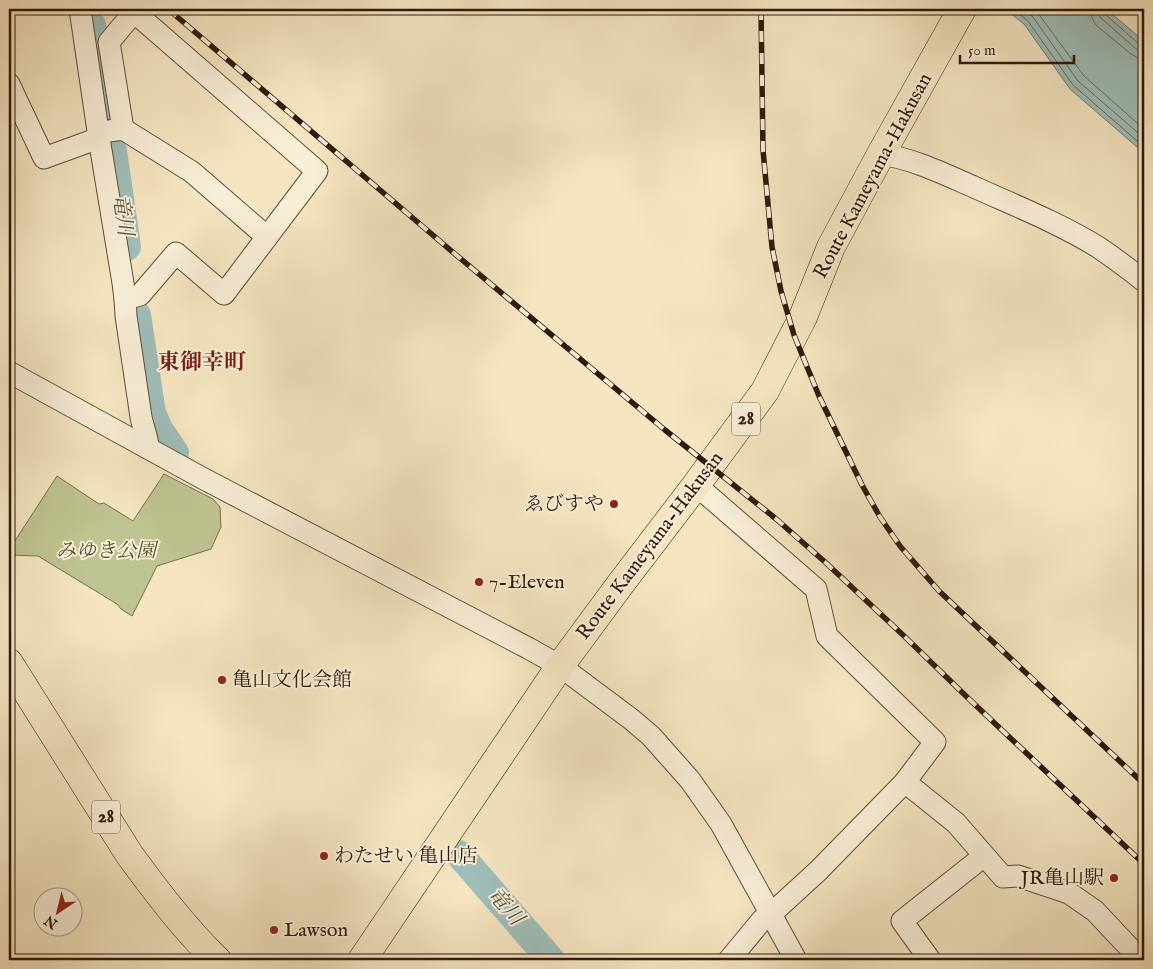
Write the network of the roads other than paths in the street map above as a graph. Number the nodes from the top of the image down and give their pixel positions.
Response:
1 (80, 9) edge
2 (962, 9) edge
3 (9, 84) edge
4 (124, 129) junction
5 (99, 135) junction
6 (884, 149) junction
7 (267, 237) junction
8 (1144, 281) edge
9 (125, 299) junction
10 (9, 372) edge
11 (148, 448) junction
12 (696, 485) junction
13 (9, 663) edge
14 (560, 666) junction
15 (905, 782) junction
16 (984, 856) junction
17 (771, 914) junction
18 (217, 960) edge
19 (362, 960) edge
20 (729, 960) edge
21 (796, 960) edge
22 (930, 960) edge
23 (1141, 960) edge

1 - 5 street
2 - 6 main road, Route Kameyama-Hakusan / 28
3 - 5 street
4 - 5 street
4 - 7 street
4 - 7 street
5 - 9 street
6 - 8 street
6 - 12 main road, Route Kameyama-Hakusan / 28
7 - 9 street
9 - 11 street
10 - 11 street
11 - 14 street
12 - 14 main road, Route Kameyama-Hakusan / 28
12 - 15 street
13 - 18 main road, 28
14 - 17 street
14 - 19 main road, Route Kameyama-Hakusan / 28
15 - 16 street
15 - 17 street
16 - 22 street
16 - 23 street
17 - 20 street
17 - 21 street

